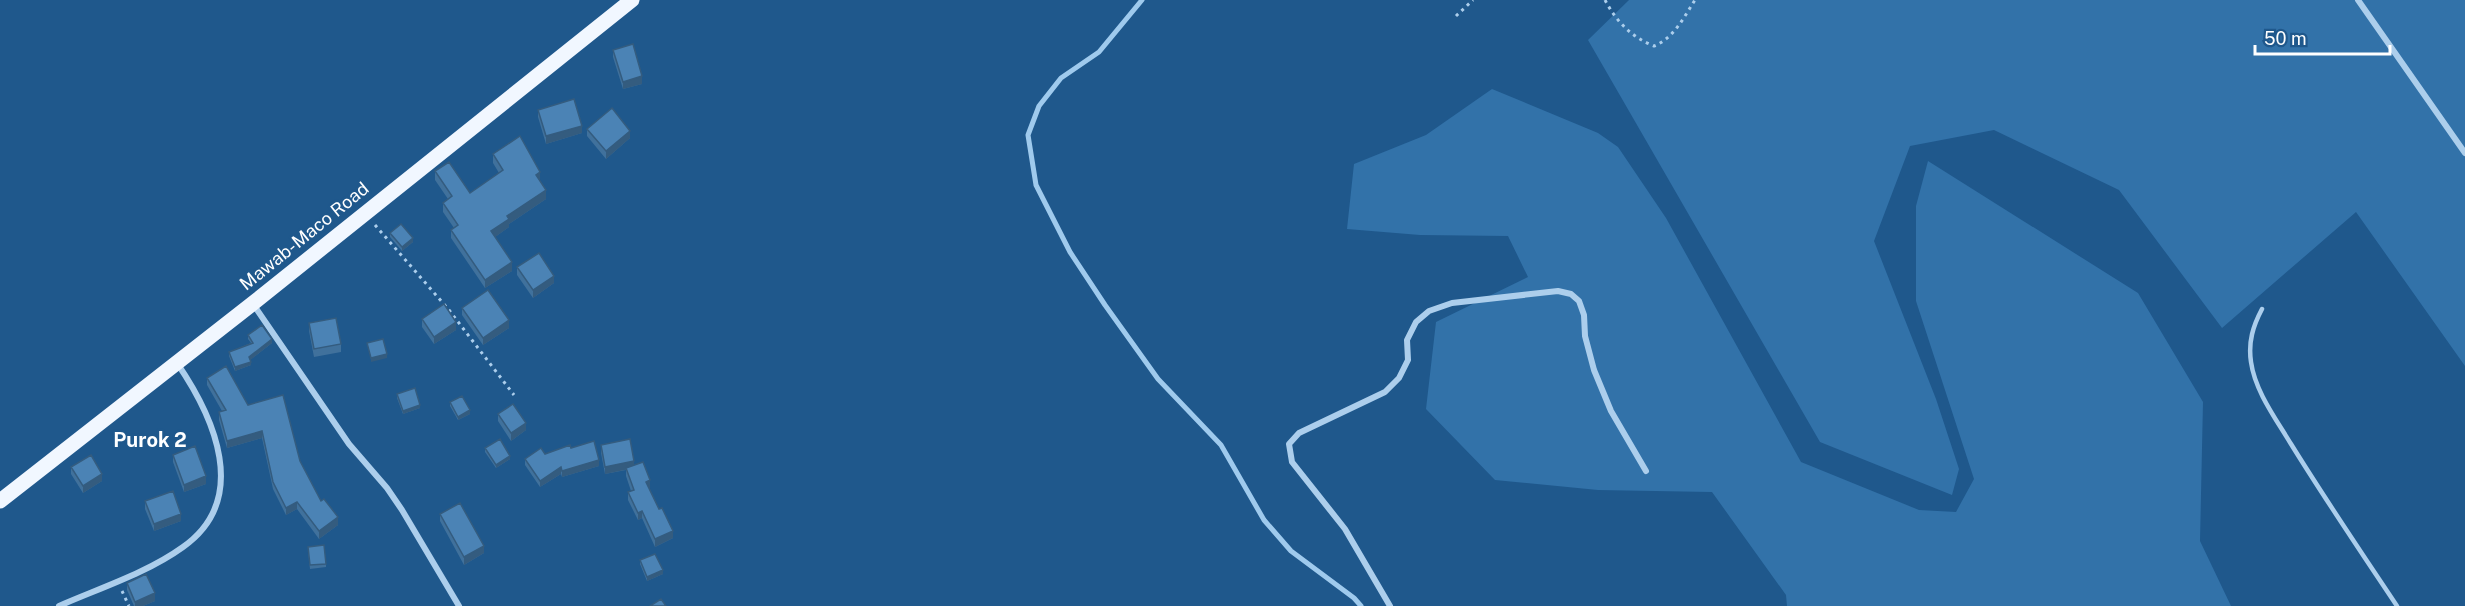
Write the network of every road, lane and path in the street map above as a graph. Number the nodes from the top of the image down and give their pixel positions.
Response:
1 (632, 0) edge
2 (1473, 0) edge
3 (1605, 0) edge
4 (1695, 0) edge
5 (2358, 0) edge
6 (1456, 16) dead end
7 (2465, 153) edge
8 (364, 213) junction
9 (252, 304) junction
10 (2262, 309) dead end
11 (177, 362) junction
12 (514, 395) dead end
13 (1646, 471) dead end
14 (0, 501) edge
15 (59, 606) edge
16 (459, 606) edge
17 (1390, 606) edge
18 (2397, 606) edge

1 - 8 main road, Mawab-Maco Road
2 - 6 path
3 - 4 path
5 - 7 street
8 - 9 main road, Mawab-Maco Road
8 - 12 path
9 - 11 main road, Mawab-Maco Road
9 - 16 street
10 - 18 lane
11 - 14 main road, Mawab-Maco Road
11 - 15 street
13 - 17 street

